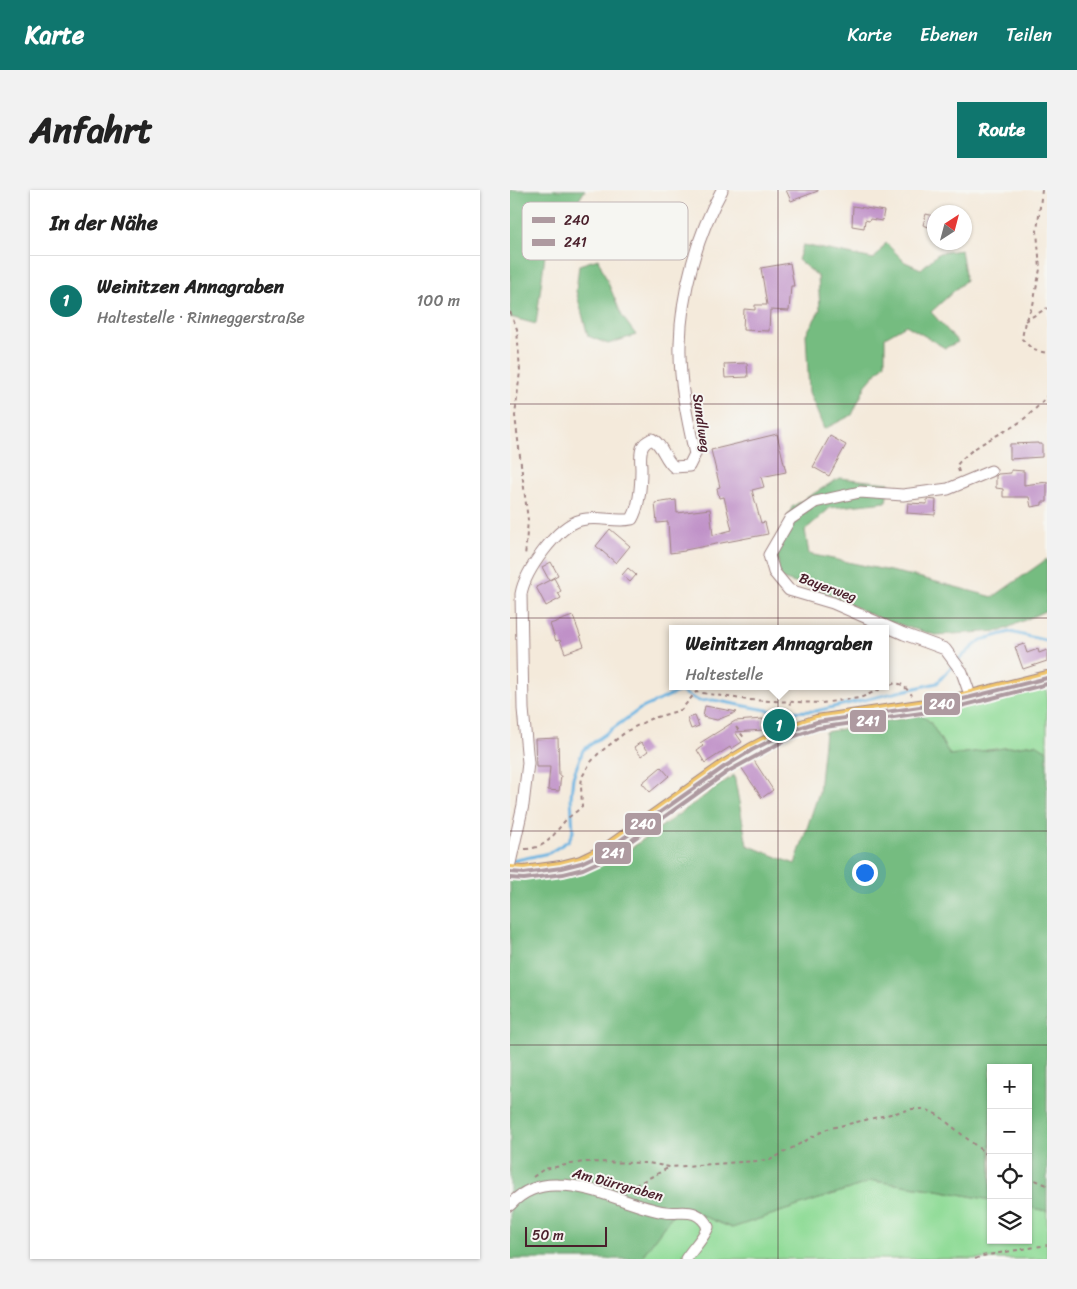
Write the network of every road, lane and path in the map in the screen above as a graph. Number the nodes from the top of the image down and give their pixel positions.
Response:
1 (722, 190) edge
2 (1042, 190) edge
3 (1047, 308) edge
4 (510, 312) edge
5 (1025, 321) junction
6 (1047, 353) edge
7 (1047, 396) edge
8 (991, 471) dead end
9 (966, 475) dead end
10 (524, 560) dead end
11 (883, 625) edge
12 (889, 627) edge
13 (1047, 678) edge
14 (889, 686) edge
15 (879, 690) edge
16 (968, 690) dead end
17 (911, 694) dead end
18 (790, 704) junction
19 (787, 718) dead end
20 (736, 727) dead end
21 (752, 750) junction
22 (511, 855) edge
23 (510, 872) edge
24 (987, 1155) edge
25 (670, 1167) junction
26 (530, 1178) dead end
27 (1032, 1179) edge
28 (1047, 1185) edge
29 (614, 1198) junction
30 (510, 1205) edge
31 (1047, 1245) edge
32 (686, 1259) edge
33 (975, 1259) edge

1 - 22 street, Sundlweg
2 - 5 path
3 - 5 path
4 - 10 path
5 - 6 path
7 - 9 path
8 - 11 street, Bayerweg
12 - 16 street, Bayerweg
13 - 21 main road
14 - 17 path
15 - 18 path
18 - 19 path
18 - 22 path
20 - 21 path
21 - 23 main road
24 - 25 path
25 - 26 path
25 - 29 path
27 - 28 path
29 - 30 street, Am Dürrgraben
29 - 32 street, Am Dürrgraben
31 - 33 path

